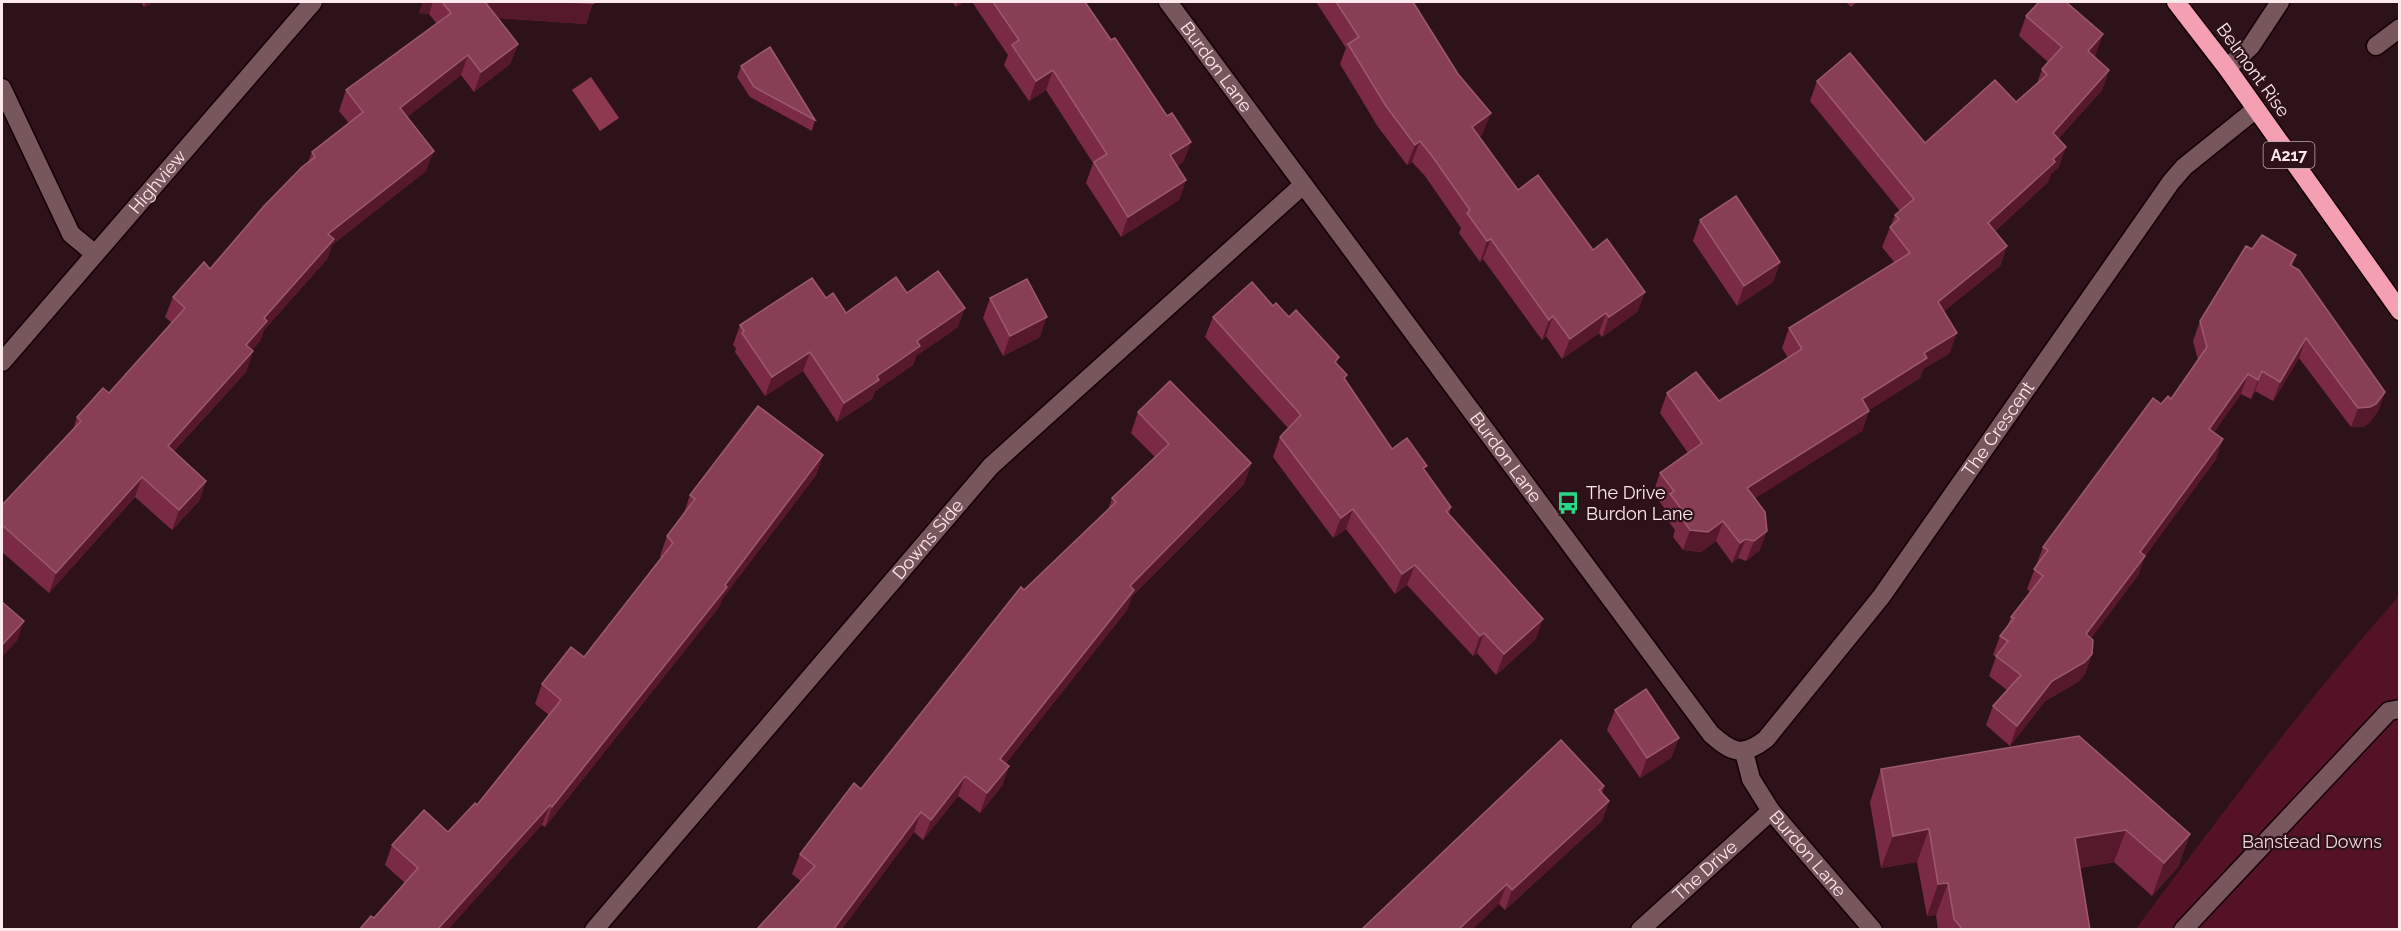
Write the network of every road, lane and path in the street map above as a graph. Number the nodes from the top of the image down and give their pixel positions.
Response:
1 (313, 2) edge
2 (1168, 2) edge
3 (2176, 2) edge
4 (2280, 2) edge
5 (2400, 28) edge
6 (2376, 46) dead end
7 (2227, 68) junction
8 (2, 88) edge
9 (2256, 109) junction
10 (1303, 185) junction
11 (95, 254) junction
12 (2400, 311) edge
13 (2, 362) edge
14 (2400, 709) edge
15 (1744, 752) junction
16 (1771, 811) junction
17 (594, 930) edge
18 (1640, 930) edge
19 (1873, 930) edge
20 (2183, 930) edge

1 - 11 street, Highview
2 - 10 street, Burdon Lane
3 - 7 highway, Belmont Rise / A217
4 - 7 street
5 - 6 street
7 - 9 highway, Belmont Rise / A217
8 - 11 street
9 - 12 highway, Belmont Rise / A217
9 - 15 street, The Crescent
10 - 15 street, Burdon Lane
10 - 17 street, Downs Side
11 - 13 street, Highview
14 - 20 street
15 - 16 street, Burdon Lane
16 - 18 street, The Drive
16 - 19 street, Burdon Lane

